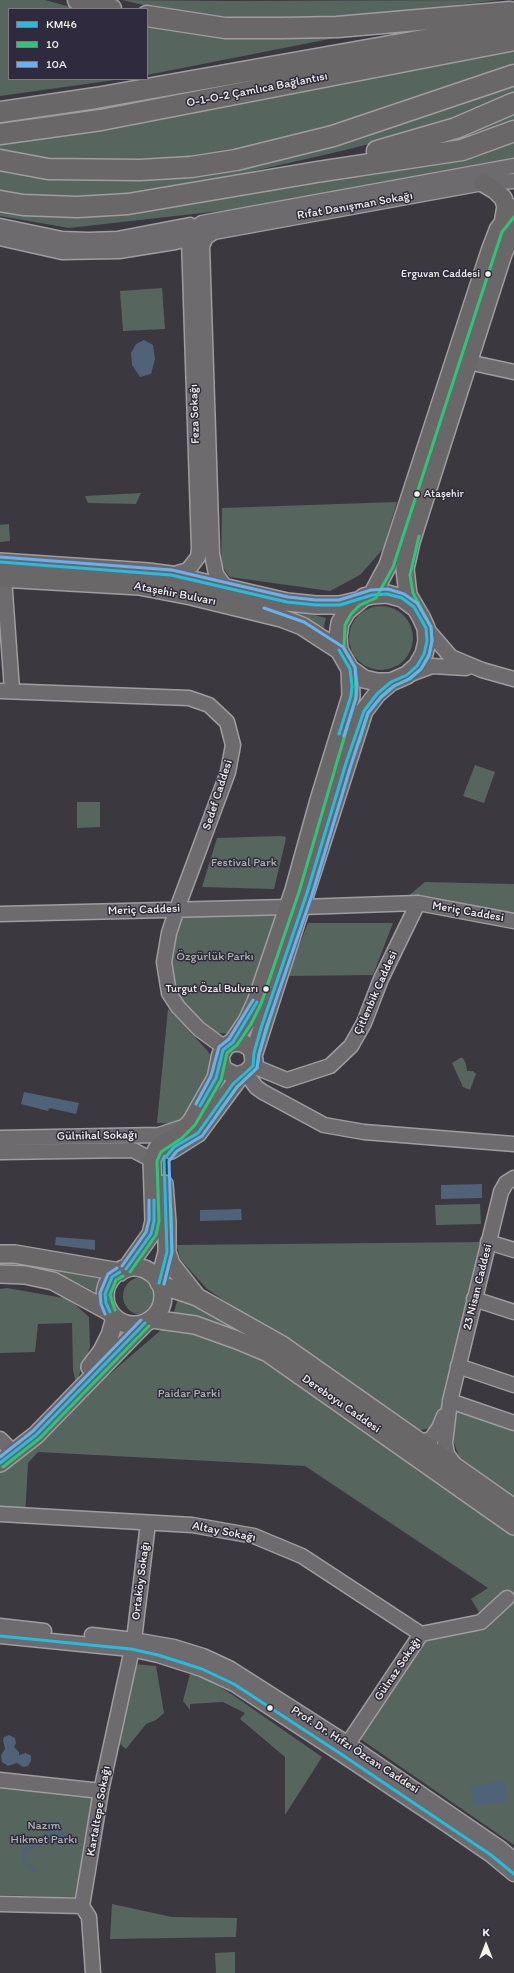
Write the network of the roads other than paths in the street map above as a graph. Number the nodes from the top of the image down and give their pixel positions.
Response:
1 (78, 0) edge
2 (107, 8) edge
3 (514, 12) edge
4 (148, 16) edge
5 (514, 24) edge
6 (514, 40) edge
7 (514, 75) edge
8 (514, 103) edge
9 (0, 112) edge
10 (514, 131) edge
11 (0, 134) edge
12 (0, 160) edge
13 (514, 166) edge
14 (514, 181) edge
15 (483, 183) junction
16 (202, 193) junction
17 (0, 201) edge
18 (514, 208) edge
19 (0, 226) edge
20 (508, 227) edge
21 (193, 236) junction
22 (0, 238) edge
23 (468, 362) junction
24 (514, 372) edge
25 (2, 570) edge
26 (171, 575) junction
27 (226, 588) junction
28 (364, 598) junction
29 (414, 607) junction
30 (426, 628) junction
31 (339, 650) junction
32 (350, 669) junction
33 (482, 670) junction
34 (407, 675) junction
35 (514, 679) edge
36 (391, 682) junction
37 (6, 691) edge
38 (418, 903) junction
39 (295, 907) junction
40 (178, 909) junction
41 (0, 914) edge
42 (514, 920) edge
43 (226, 1049) junction
44 (248, 1067) junction
45 (191, 1122) junction
46 (0, 1138) edge
47 (514, 1144) edge
48 (0, 1152) edge
49 (152, 1160) junction
50 (514, 1178) edge
51 (488, 1242) junction
52 (514, 1250) edge
53 (167, 1252) junction
54 (0, 1254) edge
55 (123, 1270) junction
56 (0, 1274) edge
57 (160, 1284) junction
58 (197, 1297) junction
59 (474, 1299) junction
60 (514, 1312) edge
61 (112, 1315) junction
62 (148, 1321) junction
63 (458, 1366) junction
64 (514, 1385) edge
65 (450, 1401) junction
66 (514, 1423) edge
67 (422, 1442) junction
68 (3, 1447) edge
69 (0, 1462) edge
70 (455, 1466) junction
71 (514, 1508) edge
72 (0, 1514) edge
73 (148, 1523) junction
74 (514, 1526) edge
75 (507, 1598) dead end
76 (0, 1626) edge
77 (421, 1634) junction
78 (0, 1636) edge
79 (132, 1644) junction
80 (344, 1749) junction
81 (0, 1780) edge
82 (101, 1791) junction
83 (514, 1860) edge
84 (514, 1874) edge
85 (0, 1904) edge
86 (82, 1906) junction
87 (93, 1973) edge

1 - 2 highway
3 - 4 highway
5 - 9 highway, O-1-O-2 Çamlıca Bağlantısı
6 - 11 highway, O-1-O-2 Çamlıca Bağlantısı
7 - 12 highway
8 - 16 highway
10 - 16 highway
13 - 21 street, Rıfat Danışman Sokağı
14 - 15 street, Rıfat Danışman Sokağı
15 - 20 main road
15 - 21 street, Rıfat Danışman Sokağı
16 - 17 highway
18 - 20 main road
19 - 21 street, Rıfat Danışman Sokağı
20 - 23 main road
20 - 28 main road
21 - 22 street, Rıfat Danışman Sokağı
21 - 26 street, Feza Sokağı
21 - 27 street, Feza Sokağı
23 - 24 street
23 - 29 main road
25 - 26 main road, Ataşehir Bulvarı
25 - 31 main road, Ataşehir Bulvarı
25 - 37 street
26 - 27 main road, Ataşehir Bulvarı
27 - 28 main road, Ataşehir Bulvarı
28 - 29 main road
28 - 31 main road
29 - 30 main road
30 - 33 street
30 - 34 main road
31 - 32 main road
32 - 36 main road
32 - 39 main road
33 - 34 street
33 - 35 street
34 - 36 main road
36 - 39 main road
37 - 40 street, Sedef Caddesi
38 - 39 street, Meriç Caddesi
38 - 42 street, Meriç Caddesi
38 - 44 street, Çitlenbik Caddesi
39 - 40 street, Meriç Caddesi
39 - 43 main road
39 - 44 main road
40 - 41 street, Meriç Caddesi
40 - 43 street, Sedef Caddesi
43 - 44 main road
43 - 44 main road
43 - 45 main road
44 - 47 street
44 - 53 main road
45 - 46 street, Gülnihal Sokağı
45 - 49 main road
48 - 49 street, Gülnihal Sokağı
49 - 55 main road
50 - 51 street, 23 Nisan Caddesi
51 - 52 street
51 - 59 street, 23 Nisan Caddesi
53 - 57 main road
53 - 58 main road
54 - 55 main road
55 - 57 main road
55 - 61 main road
56 - 61 main road
57 - 58 main road, Dereboyu Caddesi
57 - 62 main road
58 - 67 main road, Dereboyu Caddesi
59 - 60 street
59 - 63 street, 23 Nisan Caddesi
61 - 62 main road
61 - 68 main road
62 - 69 main road
62 - 74 main road, Dereboyu Caddesi
63 - 64 street
63 - 65 street, 23 Nisan Caddesi
65 - 66 street
65 - 67 street
65 - 70 street
67 - 70 main road, Dereboyu Caddesi
70 - 71 main road, Dereboyu Caddesi
72 - 73 street, Altay Sokağı
73 - 77 street, Altay Sokağı
73 - 79 street, Ortaköy Sokağı
75 - 77 street, Gülnaz Sokağı
76 - 79 street, Prof. Dr. Hıfzı Özcan Caddesi
77 - 80 street, Gülnaz Sokağı
78 - 79 street, Prof. Dr. Hıfzı Özcan Caddesi
79 - 80 street, Prof. Dr. Hıfzı Özcan Caddesi
79 - 82 street, Kartaltepe Sokağı
80 - 83 street, Prof. Dr. Hıfzı Özcan Caddesi
80 - 84 street, Prof. Dr. Hıfzı Özcan Caddesi
81 - 82 street
82 - 86 street, Kartaltepe Sokağı
85 - 86 street
86 - 87 street

